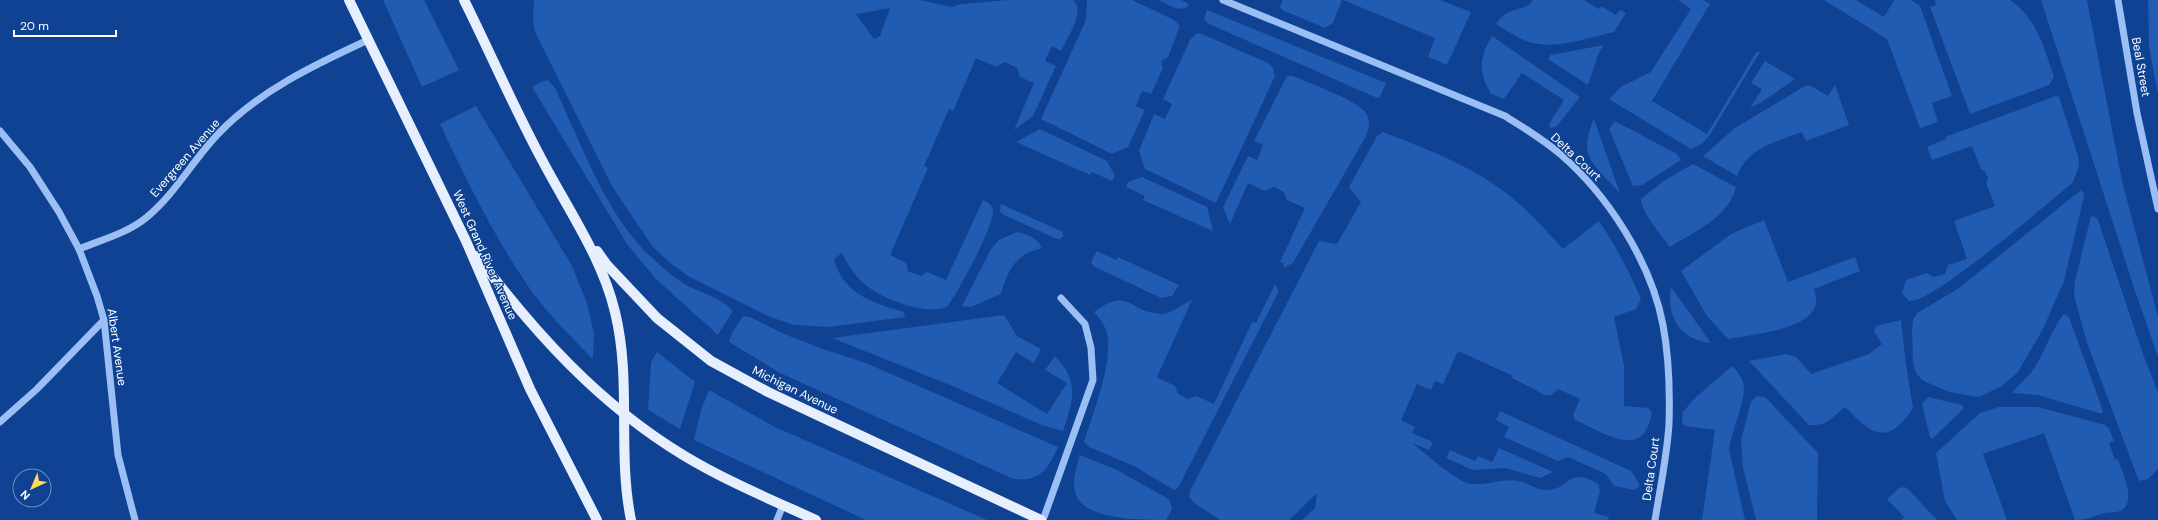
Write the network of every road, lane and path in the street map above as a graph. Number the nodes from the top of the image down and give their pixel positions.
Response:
1 (349, 0) edge
2 (464, 0) edge
3 (1223, 0) edge
4 (2118, 0) edge
5 (368, 40) junction
6 (0, 131) edge
7 (2158, 209) edge
8 (579, 227) junction
9 (466, 241) junction
10 (79, 249) junction
11 (1061, 298) dead end
12 (104, 320) junction
13 (624, 413) junction
14 (0, 422) edge
15 (783, 505) junction
16 (135, 520) edge
17 (597, 520) edge
18 (631, 520) edge
19 (777, 520) edge
20 (816, 520) edge
21 (1042, 520) edge
22 (1655, 520) edge

1 - 5 main road, West Grand River Avenue
2 - 8 main road
3 - 22 street, Delta Court
4 - 7 street, Beal Street
5 - 9 main road, West Grand River Avenue
5 - 10 street, Evergreen Avenue
6 - 10 street, Albert Avenue
8 - 13 main road
8 - 21 main road, Michigan Avenue
9 - 13 main road
9 - 17 main road, West Grand River Avenue
10 - 12 street, Albert Avenue
11 - 21 street
12 - 14 street
12 - 16 street, Albert Avenue
13 - 15 main road
13 - 18 main road
15 - 19 street
15 - 20 main road

